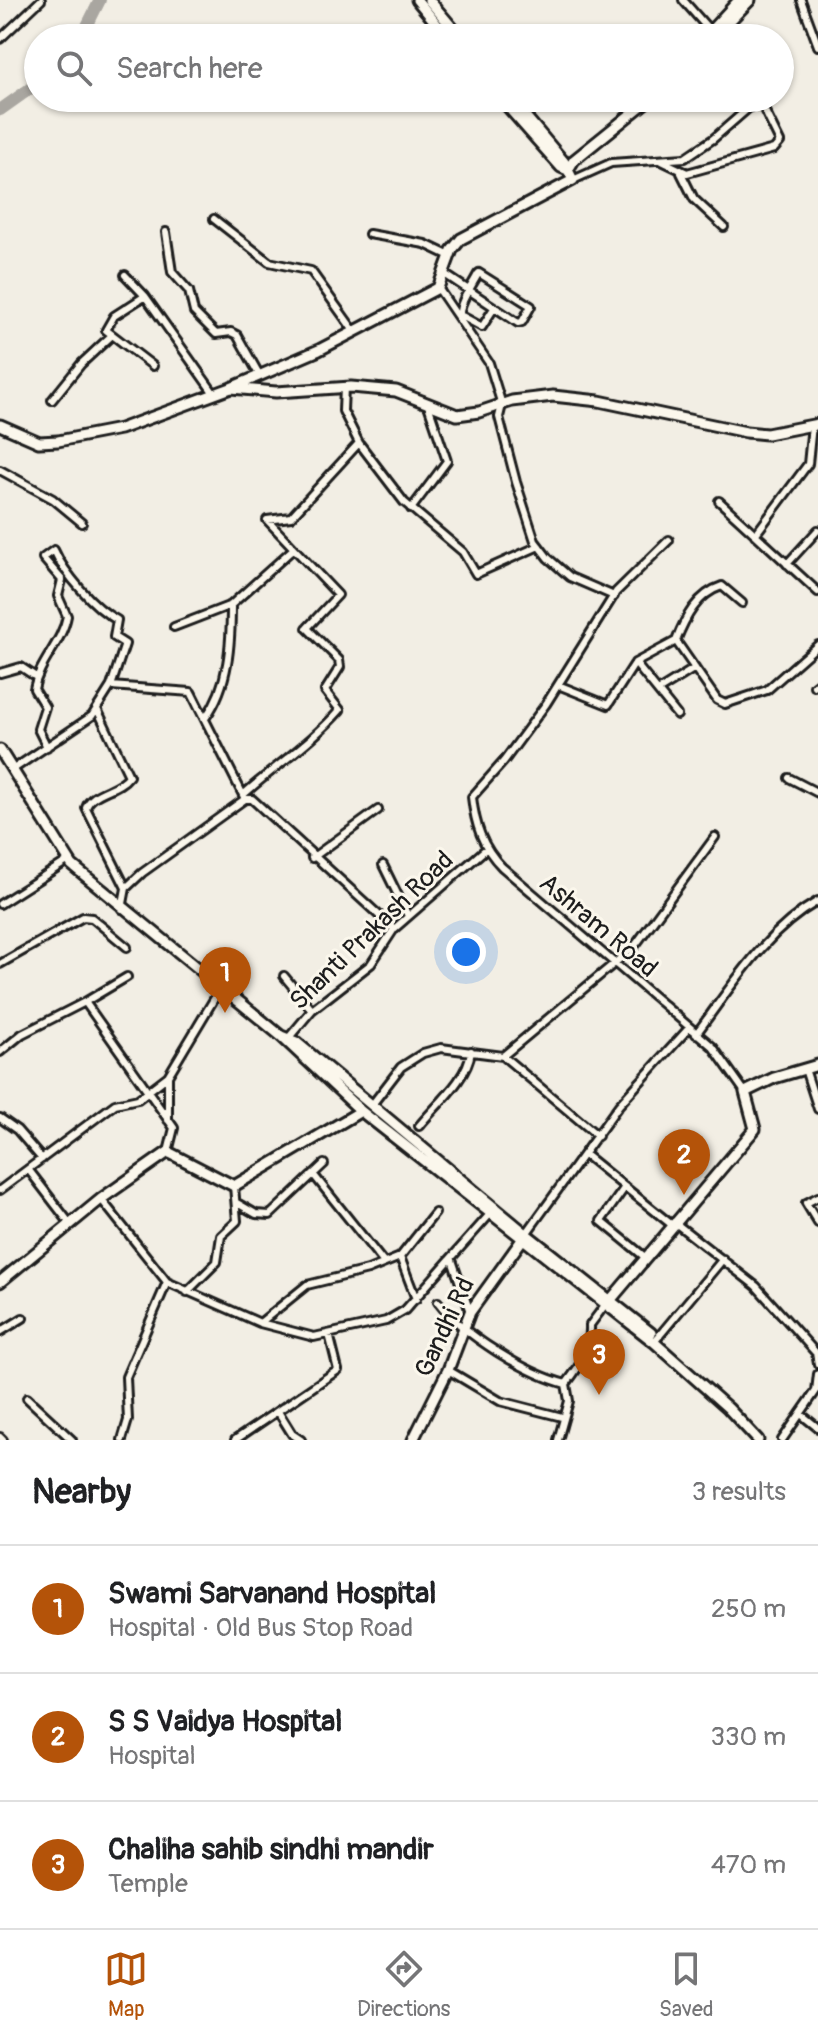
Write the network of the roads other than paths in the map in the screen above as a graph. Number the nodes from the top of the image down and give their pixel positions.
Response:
1 (41, 0) edge
2 (417, 0) edge
3 (429, 0) edge
4 (683, 0) edge
5 (801, 0) edge
6 (745, 1) edge
7 (818, 22) edge
8 (437, 24) edge
9 (449, 24) edge
10 (702, 24) edge
11 (723, 24) edge
12 (809, 26) junction
13 (0, 39) edge
14 (818, 46) edge
15 (512, 112) edge
16 (521, 112) edge
17 (634, 112) edge
18 (742, 112) edge
19 (767, 112) edge
20 (661, 161) junction
21 (568, 170) junction
22 (681, 173) junction
23 (573, 180) junction
24 (214, 219) dead end
25 (724, 227) dead end
26 (166, 232) dead end
27 (369, 234) dead end
28 (450, 256) junction
29 (443, 273) junction
30 (125, 275) dead end
31 (438, 288) junction
32 (468, 293) junction
33 (145, 296) junction
34 (494, 308) junction
35 (354, 331) junction
36 (111, 336) junction
37 (153, 366) dead end
38 (260, 376) junction
39 (344, 387) junction
40 (231, 388) junction
41 (213, 392) junction
42 (52, 400) dead end
43 (428, 405) junction
44 (502, 405) junction
45 (0, 425) edge
46 (815, 425) edge
47 (359, 443) junction
48 (0, 470) edge
49 (719, 501) dead end
50 (411, 509) junction
51 (82, 523) dead end
52 (818, 530) edge
53 (755, 535) junction
54 (669, 540) dead end
55 (539, 546) junction
56 (292, 550) junction
57 (787, 564) junction
58 (818, 592) edge
59 (614, 596) junction
60 (742, 603) dead end
61 (231, 605) junction
62 (174, 627) dead end
63 (676, 641) junction
64 (818, 645) edge
65 (635, 663) junction
66 (695, 668) junction
67 (0, 673) edge
68 (36, 677) junction
69 (558, 685) junction
70 (111, 686) junction
71 (658, 691) junction
72 (97, 709) junction
73 (677, 715) dead end
74 (206, 717) junction
75 (47, 747) junction
76 (0, 751) edge
77 (12, 770) junction
78 (789, 778) dead end
79 (818, 793) edge
80 (244, 797) junction
81 (378, 810) dead end
82 (715, 837) dead end
83 (487, 848) junction
84 (312, 858) junction
85 (69, 860) junction
86 (383, 865) dead end
87 (126, 888) junction
88 (818, 901) edge
89 (0, 904) edge
90 (122, 909) junction
91 (408, 916) junction
92 (394, 929) junction
93 (127, 947) dead end
94 (612, 963) junction
95 (0, 964) edge
96 (284, 976) dead end
97 (127, 977) dead end
98 (220, 989) junction
99 (85, 1002) junction
100 (312, 1010) junction
101 (689, 1028) junction
102 (696, 1034) junction
103 (285, 1039) junction
104 (0, 1050) edge
105 (471, 1051) junction
106 (503, 1056) junction
107 (818, 1065) edge
108 (805, 1069) junction
109 (168, 1076) junction
110 (745, 1092) junction
111 (147, 1093) junction
112 (366, 1108) junction
113 (818, 1109) edge
114 (0, 1118) edge
115 (168, 1120) junction
116 (419, 1126) dead end
117 (598, 1136) junction
118 (168, 1152) junction
119 (584, 1154) junction
120 (42, 1159) junction
121 (324, 1164) dead end
122 (28, 1169) junction
123 (313, 1174) junction
124 (234, 1186) junction
125 (625, 1187) junction
126 (0, 1190) edge
127 (818, 1197) edge
128 (101, 1199) junction
129 (237, 1203) junction
130 (435, 1213) dead end
131 (491, 1213) junction
132 (673, 1223) junction
133 (818, 1223) edge
134 (71, 1225) junction
135 (524, 1237) junction
136 (400, 1257) junction
137 (646, 1258) junction
138 (723, 1259) junction
139 (452, 1260) junction
140 (384, 1263) junction
141 (0, 1282) edge
142 (167, 1282) junction
143 (187, 1292) junction
144 (416, 1299) junction
145 (438, 1302) dead end
146 (608, 1302) junction
147 (470, 1312) junction
148 (23, 1318) dead end
149 (260, 1323) junction
150 (463, 1327) junction
151 (0, 1332) edge
152 (329, 1334) junction
153 (656, 1340) junction
154 (818, 1364) edge
155 (448, 1370) junction
156 (818, 1374) edge
157 (566, 1384) junction
158 (27, 1398) dead end
159 (279, 1413) junction
160 (802, 1415) junction
161 (562, 1417) junction
162 (818, 1428) edge
163 (290, 1437) edge
164 (72, 1440) edge
165 (123, 1440) edge
166 (235, 1440) edge
167 (301, 1440) edge
168 (413, 1440) edge
169 (558, 1440) edge
170 (761, 1440) edge
171 (782, 1440) edge

1 - 13 street
2 - 8 street
3 - 9 street
4 - 10 street
5 - 12 street
6 - 11 street
7 - 12 street
12 - 14 street
15 - 21 street
16 - 21 street
17 - 21 street
18 - 20 street
19 - 22 street
20 - 22 street
20 - 23 street
21 - 23 street
22 - 25 street
23 - 28 street
24 - 35 street
26 - 38 street
27 - 28 street
28 - 29 street
29 - 31 street
29 - 32 street
30 - 33 street
31 - 35 street
31 - 44 street
32 - 34 street
32 - 34 street
32 - 34 street
33 - 36 street
33 - 41 street
35 - 38 street
36 - 37 street
36 - 42 street
38 - 40 street
39 - 40 street
39 - 43 street
39 - 47 street
40 - 41 street
41 - 45 street
43 - 44 street
43 - 50 street
44 - 46 street
44 - 55 street
46 - 53 street
47 - 50 street
47 - 56 street
48 - 51 street
49 - 53 street
50 - 55 street
52 - 57 street
53 - 57 street
54 - 59 street
55 - 59 street
56 - 61 street
56 - 80 street
57 - 58 street
59 - 69 street
60 - 63 street
61 - 62 street
61 - 74 street
63 - 65 street
63 - 66 street
64 - 66 street
65 - 69 street
65 - 71 street
66 - 71 street
67 - 68 street
68 - 70 street
68 - 75 street
69 - 83 street
70 - 72 street
70 - 74 street
71 - 73 street
72 - 75 street
72 - 87 street
74 - 80 street
75 - 77 street
76 - 77 street
77 - 85 street
78 - 79 street
80 - 84 street
80 - 87 street
81 - 84 street
82 - 94 street
83 - 91 street, Shanti Prakash Road
83 - 94 street, Ashram Road
84 - 92 street
85 - 89 street
85 - 90 street
86 - 91 street
87 - 90 street
88 - 102 street
90 - 98 street
91 - 92 street, Shanti Prakash Road
92 - 100 street, Shanti Prakash Road
93 - 95 street
94 - 101 street, Ashram Road
94 - 106 street
96 - 100 street
97 - 99 street
98 - 103 street
98 - 109 street
99 - 104 street
99 - 111 street
100 - 103 street, Shanti Prakash Road
101 - 102 street, Ashram Road
101 - 117 street
102 - 110 street, Ashram Road
103 - 112 street
105 - 106 street
105 - 112 street
105 - 116 street
106 - 117 street
107 - 108 street
108 - 110 street
108 - 113 street
109 - 111 street
109 - 115 street
110 - 132 street
111 - 115 street
111 - 120 street
112 - 124 street
112 - 131 street
112 - 135 street
114 - 120 street
115 - 118 street
117 - 119 street
118 - 124 street
118 - 128 street
119 - 125 street
119 - 135 street
120 - 122 street
121 - 123 street
122 - 126 street
122 - 134 street
123 - 129 street
123 - 140 street
124 - 129 street
125 - 132 street
125 - 137 street
127 - 133 street
128 - 134 street
128 - 142 street
129 - 143 street
130 - 136 street
131 - 135 street
131 - 139 street
132 - 137 street
132 - 138 street
134 - 141 street
135 - 146 street
135 - 147 street, Gandhi Rd
136 - 140 street
136 - 144 street
137 - 146 street
138 - 153 street
138 - 154 street
139 - 144 street
139 - 147 street
140 - 149 street
142 - 143 street
142 - 165 street
143 - 149 street
144 - 152 street
145 - 150 street
146 - 153 street
146 - 157 street
147 - 150 street, Gandhi Rd
148 - 151 street
149 - 152 street
150 - 155 street, Gandhi Rd
150 - 157 street
152 - 159 street
153 - 170 street
155 - 161 street
155 - 168 street, Gandhi Rd
156 - 160 street
157 - 161 street
158 - 164 street
159 - 163 street
159 - 166 street
160 - 162 street
160 - 171 street
161 - 169 street
163 - 167 street

